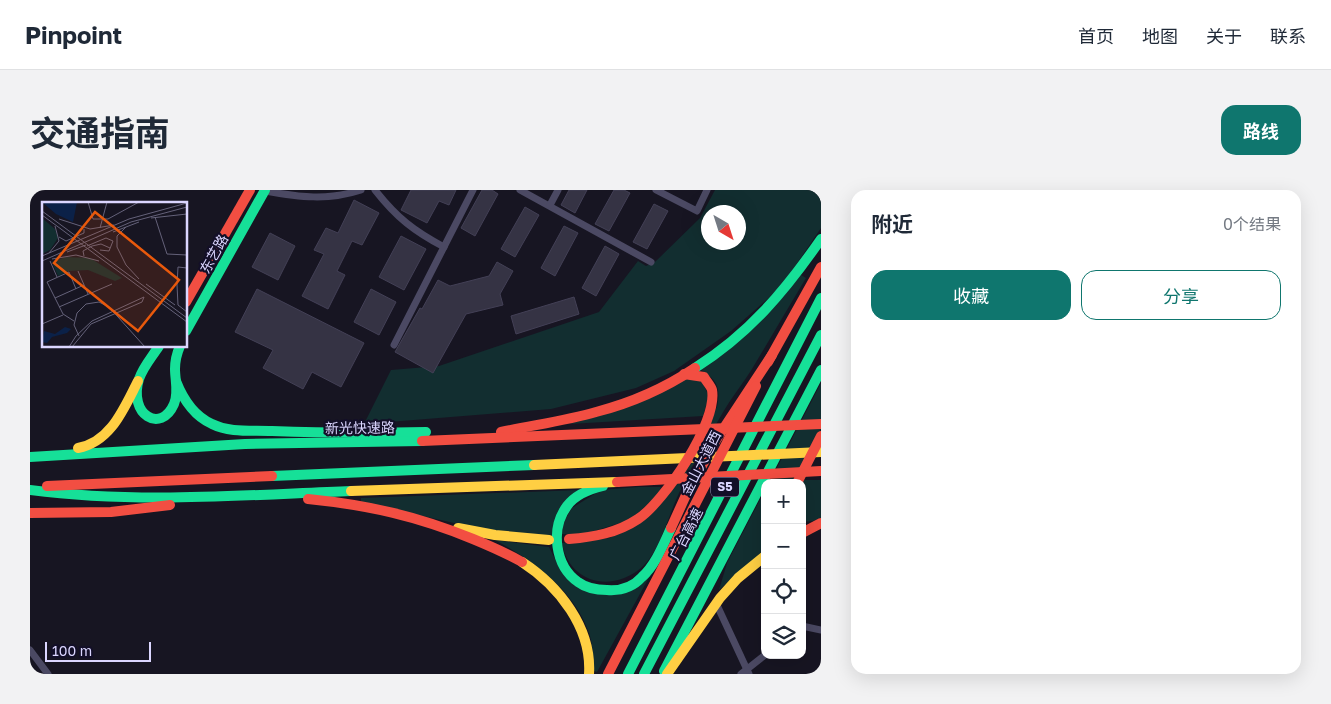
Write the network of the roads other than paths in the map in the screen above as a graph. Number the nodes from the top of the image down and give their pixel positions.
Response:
1 (250, 190) edge
2 (263, 190) edge
3 (362, 190) edge
4 (376, 190) edge
5 (473, 190) edge
6 (520, 190) edge
7 (558, 190) edge
8 (656, 190) edge
9 (707, 190) edge
10 (550, 206) junction
11 (821, 239) edge
12 (444, 247) junction
13 (651, 262) dead end
14 (821, 267) edge
15 (188, 298) edge
16 (821, 298) edge
17 (188, 327) edge
18 (821, 335) edge
19 (394, 345) dead end
20 (158, 348) edge
21 (179, 348) edge
22 (772, 355) junction
23 (821, 370) edge
24 (684, 374) junction
25 (138, 381) junction
26 (176, 381) junction
27 (821, 424) edge
28 (821, 436) edge
29 (461, 440) junction
30 (30, 450) edge
31 (821, 452) edge
32 (30, 458) edge
33 (818, 471) edge
34 (799, 479) edge
35 (620, 482) junction
36 (30, 488) edge
37 (263, 495) junction
38 (208, 496) junction
39 (30, 514) edge
40 (431, 523) junction
41 (569, 539) dead end
42 (549, 540) dead end
43 (761, 559) edge
44 (716, 603) junction
45 (806, 627) edge
46 (821, 630) edge
47 (30, 650) edge
48 (761, 659) edge
49 (746, 672) edge
50 (48, 674) edge
51 (589, 674) edge
52 (608, 674) edge
53 (628, 674) edge
54 (644, 674) edge
55 (662, 674) edge
56 (667, 674) edge

1 - 15 main road, 东艺路
2 - 3 street
2 - 17 main road, 东艺路
4 - 12 street
5 - 12 street
6 - 10 street
7 - 10 street
8 - 9 street
10 - 13 street
11 - 24 main road
12 - 19 street
14 - 22 main road, 金山大道西
16 - 53 main road, 广台高速 / S5
18 - 54 main road, 广台高速 / S5
20 - 25 main road
21 - 26 main road
22 - 35 main road
22 - 52 main road, 金山大道西
23 - 55 main road
24 - 29 main road
24 - 41 main road
25 - 26 main road
25 - 30 main road
26 - 29 main road
27 - 29 main road, 新光快速路
28 - 34 main road
29 - 32 main road, 新光快速路
31 - 36 main road
33 - 35 main road
35 - 37 main road
36 - 38 main road
37 - 38 main road
37 - 40 main road
38 - 39 main road
40 - 42 main road
40 - 51 main road
43 - 44 main road
44 - 49 street
44 - 56 main road
45 - 46 street
47 - 50 street
48 - 49 street

